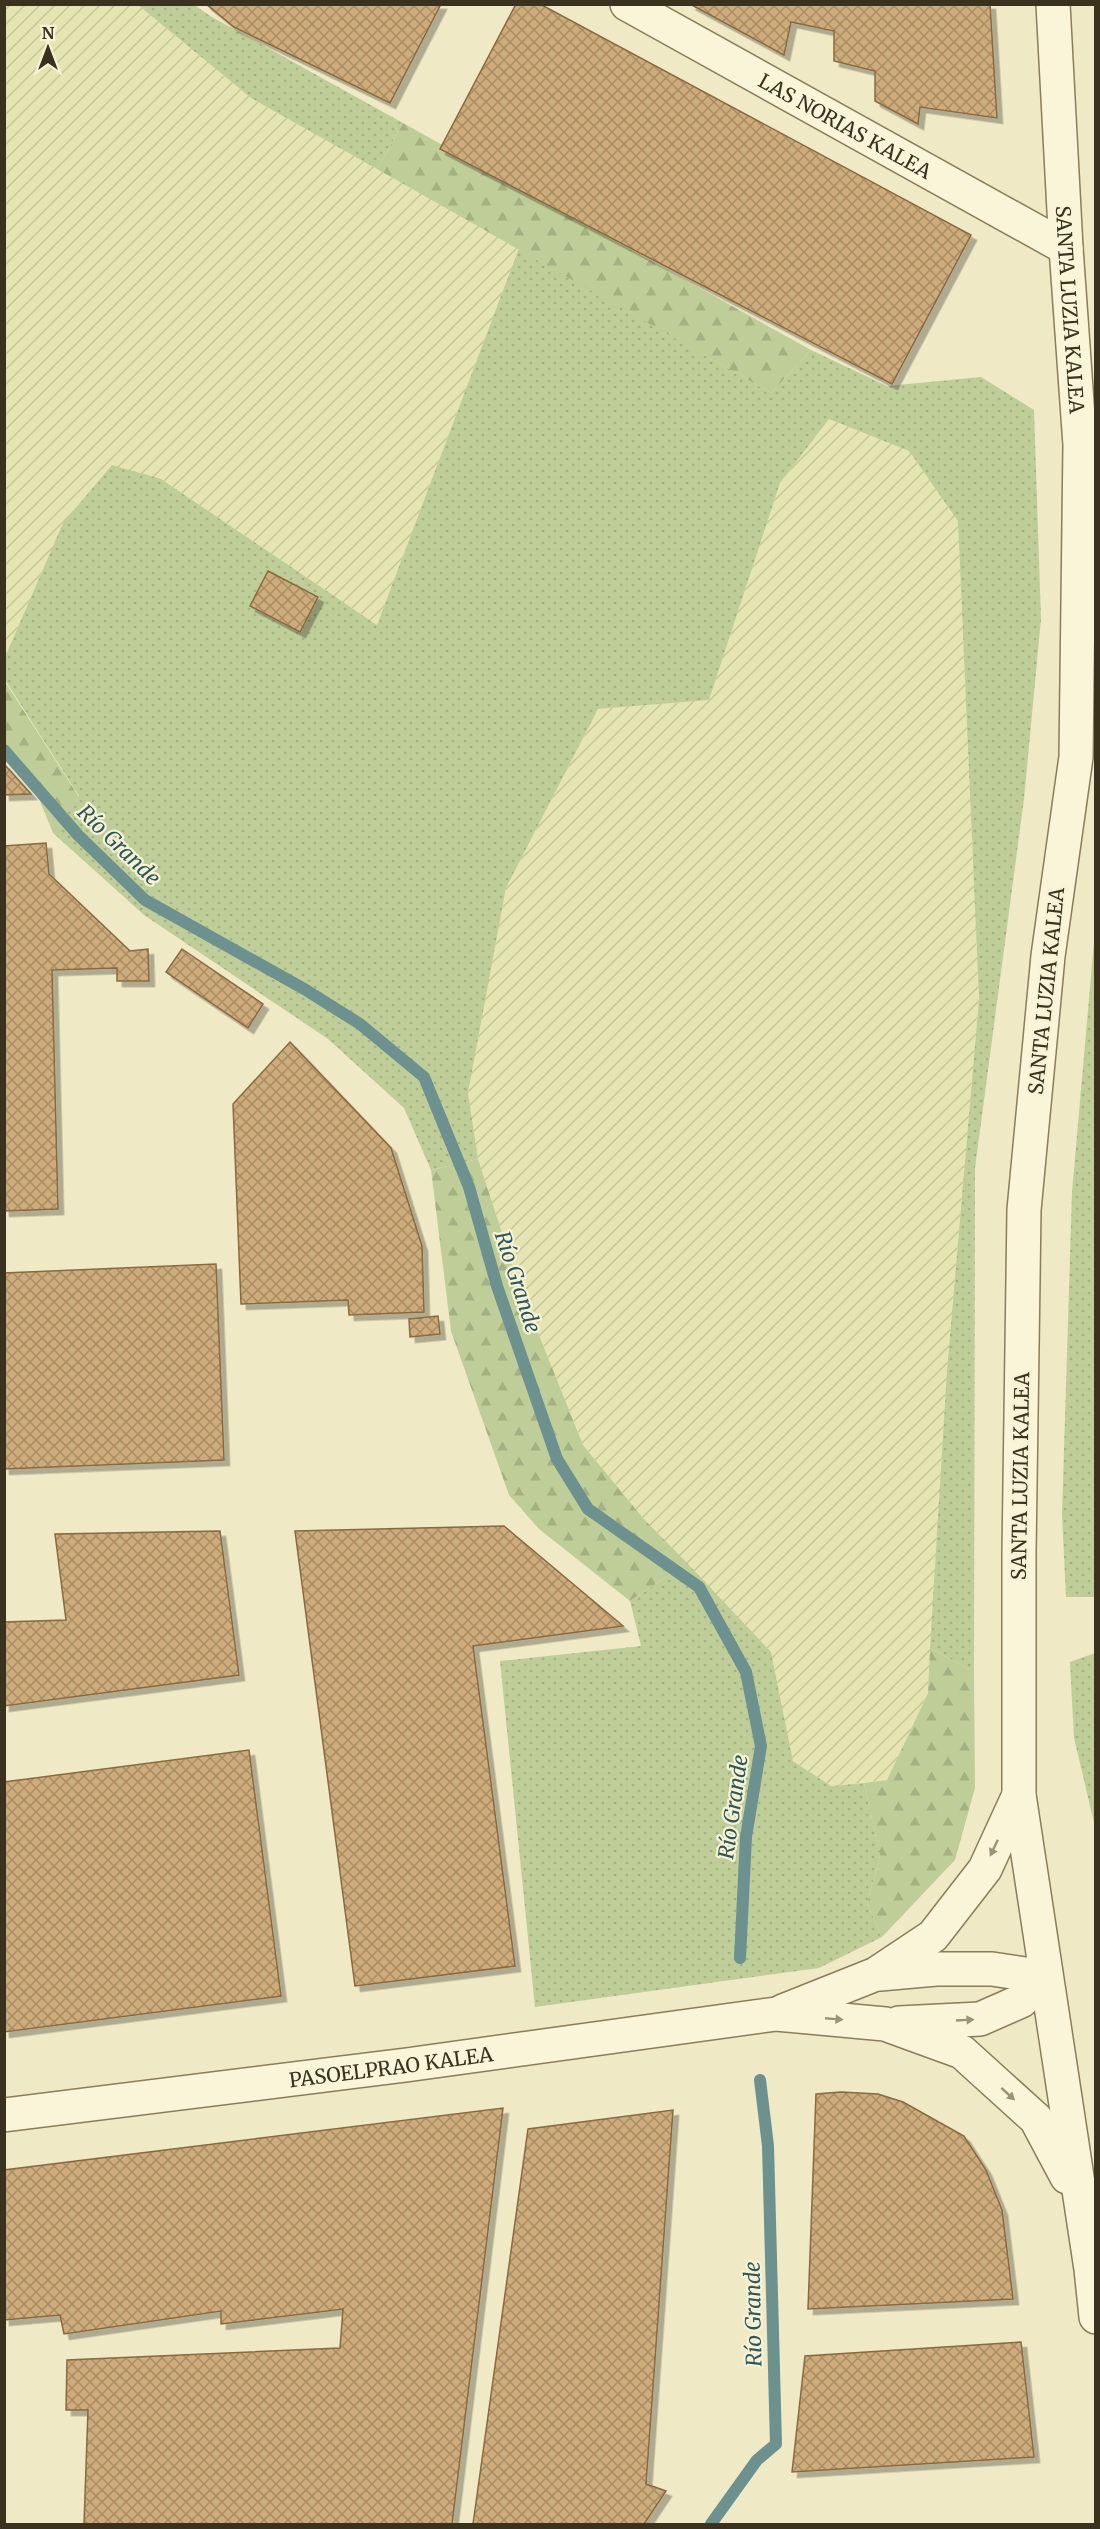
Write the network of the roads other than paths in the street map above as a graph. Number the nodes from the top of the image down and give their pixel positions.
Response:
1 (627, 4) edge
2 (1053, 4) edge
3 (1066, 248) junction
4 (1019, 1795) junction
5 (876, 1974) junction
6 (1045, 1977) junction
7 (776, 2014) junction
8 (885, 2024) junction
9 (4, 2115) edge
10 (1080, 2200) junction
11 (1095, 2317) edge

1 - 3 street, LAS NORIAS KALEA
2 - 3 street, SANTA LUZIA KALEA
3 - 4 street, SANTA LUZIA KALEA
4 -> 5 street
4 - 6 street, SANTA LUZIA KALEA
5 - 6 street
5 - 7 street
8 -> 6 street
6 - 10 street, SANTA LUZIA KALEA
7 -> 8 street
7 - 9 street, PASOELPRAO KALEA
8 -> 10 street
10 - 11 street, SANTA LUZIA KALEA

